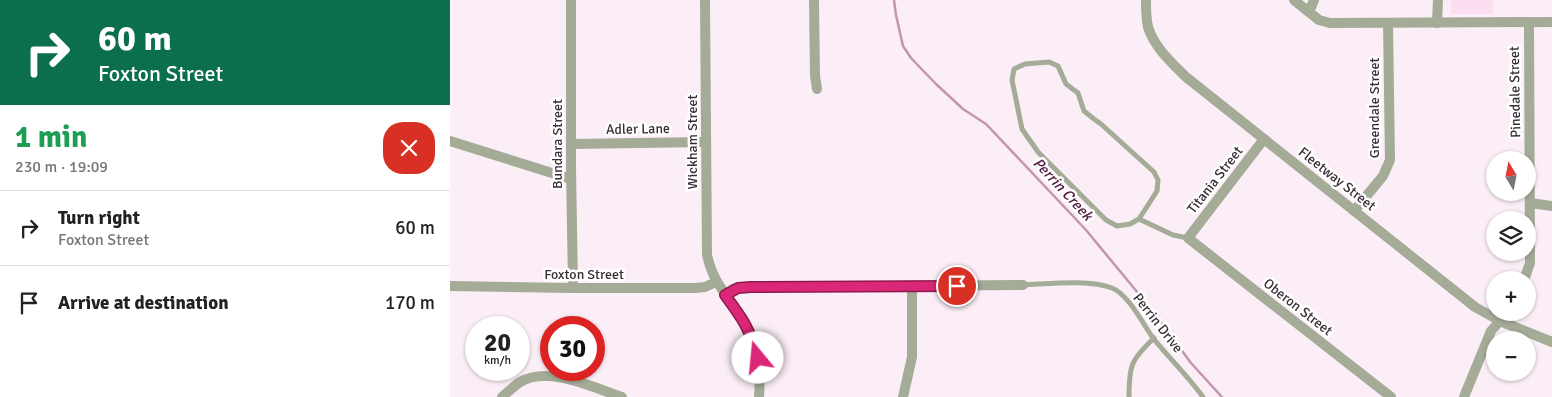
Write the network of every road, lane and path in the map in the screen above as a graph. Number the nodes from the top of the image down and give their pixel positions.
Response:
1 (571, 0) edge
2 (705, 0) edge
3 (814, 0) edge
4 (1146, 0) edge
5 (1294, 0) edge
6 (1314, 0) edge
7 (1438, 0) edge
8 (1309, 12) junction
9 (1528, 22) junction
10 (1552, 22) edge
11 (1388, 23) junction
12 (1437, 23) junction
13 (817, 89) dead end
14 (1264, 139) junction
15 (450, 142) edge
16 (706, 142) junction
17 (571, 144) junction
18 (571, 179) junction
19 (1530, 203) junction
20 (1552, 206) edge
21 (1354, 211) junction
22 (1139, 219) junction
23 (1188, 238) junction
24 (1527, 271) edge
25 (716, 282) junction
26 (1023, 285) joint
27 (450, 286) edge
28 (912, 286) junction
29 (573, 288) junction
30 (725, 295) junction
31 (1503, 323) junction
32 (1154, 338) junction
33 (1552, 342) edge
34 (502, 397) edge
35 (622, 397) edge
36 (759, 397) edge
37 (903, 397) edge
38 (1129, 397) edge
39 (1203, 397) edge
40 (1391, 397) edge
41 (1464, 397) edge

1 - 17 street, Bundara Street
2 - 16 street, Wickham Street
3 - 13 street
4 - 14 street, Fleetway Street
5 - 8 street
6 - 8 street
7 - 12 street
8 - 11 street
9 - 10 street
9 - 12 street
9 - 19 street, Pinedale Street
11 - 12 street
11 - 21 street, Greendale Street
14 - 21 street, Fleetway Street
14 - 23 street, Titania Street
15 - 18 street
16 - 17 street, Adler Lane
16 - 25 street, Wickham Street
17 - 18 street, Bundara Street
18 - 29 street, Bundara Street
19 - 20 street
19 - 24 street, Pinedale Street
21 - 31 street, Fleetway Street
22 - 22 lane
22 - 23 lane
23 - 40 street, Oberon Street
25 - 29 street, Foxton Street
25 - 30 street, Wickham Street
26 - 28 street
26 - 32 lane, Perrin Drive
27 - 29 street, Foxton Street
28 - 30 street
28 - 37 street
30 - 36 street, Wickham Street
31 - 33 street, Fleetway Street
31 - 41 street
32 - 38 lane
32 - 39 lane, Perrin Drive
34 - 35 street

